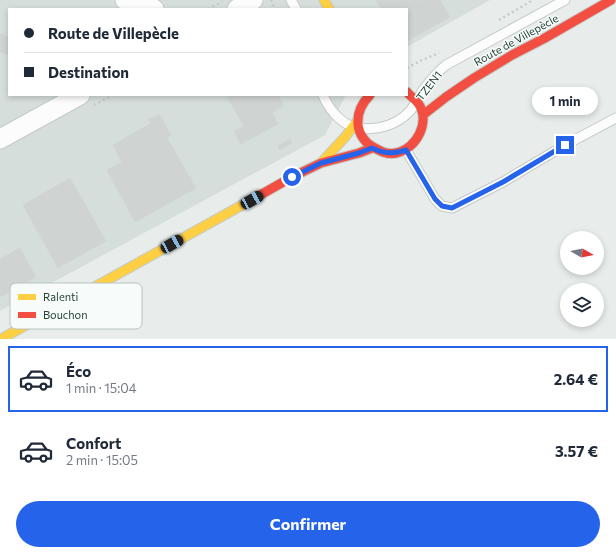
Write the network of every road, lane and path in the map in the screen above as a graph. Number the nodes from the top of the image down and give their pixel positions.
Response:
1 (125, 0) edge
2 (226, 0) edge
3 (253, 0) edge
4 (565, 0) edge
5 (611, 0) edge
6 (151, 8) edge
7 (210, 8) edge
8 (239, 8) edge
9 (442, 52) dead end
10 (408, 67) edge
11 (474, 78) junction
12 (451, 84) dead end
13 (436, 87) dead end
14 (424, 90) junction
15 (408, 92) edge
16 (408, 93) edge
17 (78, 96) edge
18 (324, 96) edge
19 (369, 96) edge
20 (417, 101) junction
21 (423, 115) junction
22 (616, 118) edge
23 (356, 125) junction
24 (0, 139) edge
25 (372, 148) junction
26 (406, 150) junction
27 (321, 163) junction
28 (102, 283) edge
29 (20, 329) edge
30 (2, 339) edge

1 - 6 street
2 - 7 path
3 - 8 street
4 - 14 lane, TZEN1
5 - 11 main road, Route de Villepècle
9 - 10 path
11 - 12 main road, Route de Villepècle
11 - 21 main road, Route de Villepècle
13 - 14 main road
14 - 15 main road
14 - 20 lane, TZEN1
16 - 20 main road
17 - 24 street
18 - 23 lane
19 - 23 main road
20 - 21 main road
20 - 23 lane, TZEN1
21 - 26 main road
22 - 26 lane
23 - 25 main road
23 - 27 main road
25 - 26 main road
25 - 27 main road
27 - 28 main road
29 - 30 main road

